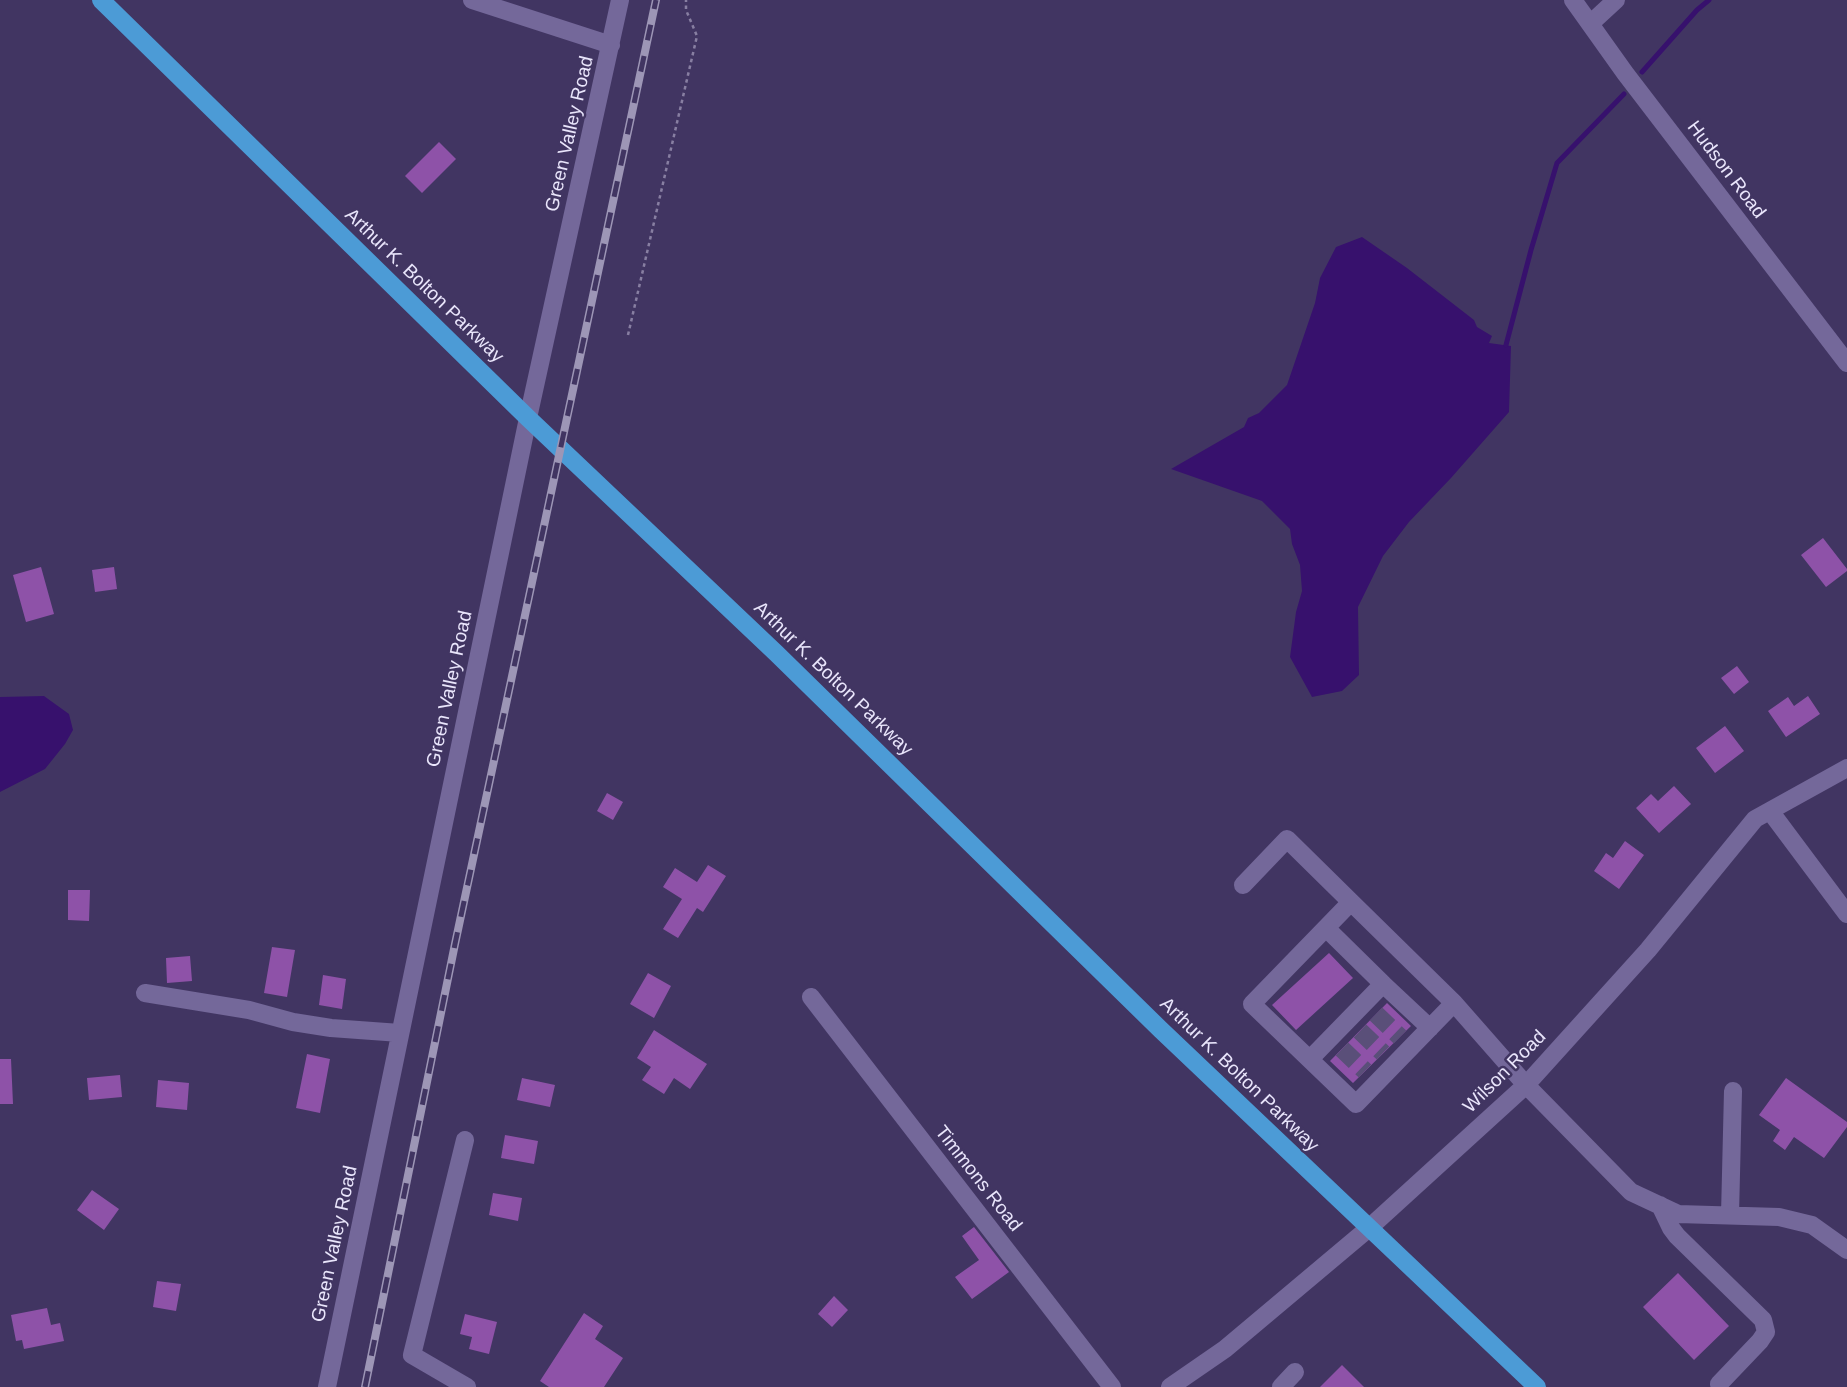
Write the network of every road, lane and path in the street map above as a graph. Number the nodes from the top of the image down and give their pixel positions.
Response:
1 (101, 0) edge
2 (472, 0) edge
3 (620, 0) edge
4 (687, 0) edge
5 (1573, 0) edge
6 (1616, 0) edge
7 (1590, 24) junction
8 (611, 46) junction
9 (628, 335) dead end
10 (1847, 363) edge
11 (528, 418) junction
12 (1847, 768) edge
13 (1770, 811) junction
14 (1243, 885) dead end
15 (1352, 902) junction
16 (1847, 914) edge
17 (1326, 928) junction
18 (1383, 984) junction
19 (145, 993) dead end
20 (811, 997) dead end
21 (1454, 1003) junction
22 (1430, 1028) junction
23 (400, 1034) junction
24 (1310, 1059) junction
25 (1526, 1086) junction
26 (1733, 1091) dead end
27 (465, 1140) dead end
28 (1660, 1205) junction
29 (1730, 1215) junction
30 (1369, 1228) junction
31 (1847, 1250) edge
32 (1295, 1372) dead end
33 (1180, 1384) edge
34 (1719, 1384) dead end
35 (327, 1387) edge
36 (467, 1387) edge
37 (1112, 1387) edge
38 (1281, 1387) edge
39 (1537, 1387) edge

1 - 11 main road, Arthur K. Bolton Parkway
2 - 8 street
3 - 8 street, Green Valley Road
4 - 9 path
5 - 7 street, Hudson Road
6 - 7 street
7 - 10 street, Hudson Road
8 - 11 street, Green Valley Road
11 - 23 street, Green Valley Road
11 - 30 main road, Arthur K. Bolton Parkway
12 - 13 street, Wilson Road
13 - 16 street
13 - 25 street, Wilson Road
14 - 15 street
15 - 17 street
15 - 21 street
17 - 18 street
17 - 24 street
18 - 22 street
18 - 24 street
19 - 23 street
20 - 37 street, Timmons Road
21 - 22 street
21 - 25 street
22 - 24 street
23 - 35 street, Green Valley Road
25 - 28 street
25 - 30 street, Wilson Road
26 - 29 street
27 - 36 street
28 - 29 street
28 - 34 street
29 - 31 street
30 - 33 street, Wilson Road
30 - 39 main road, Arthur K. Bolton Parkway
32 - 38 street

